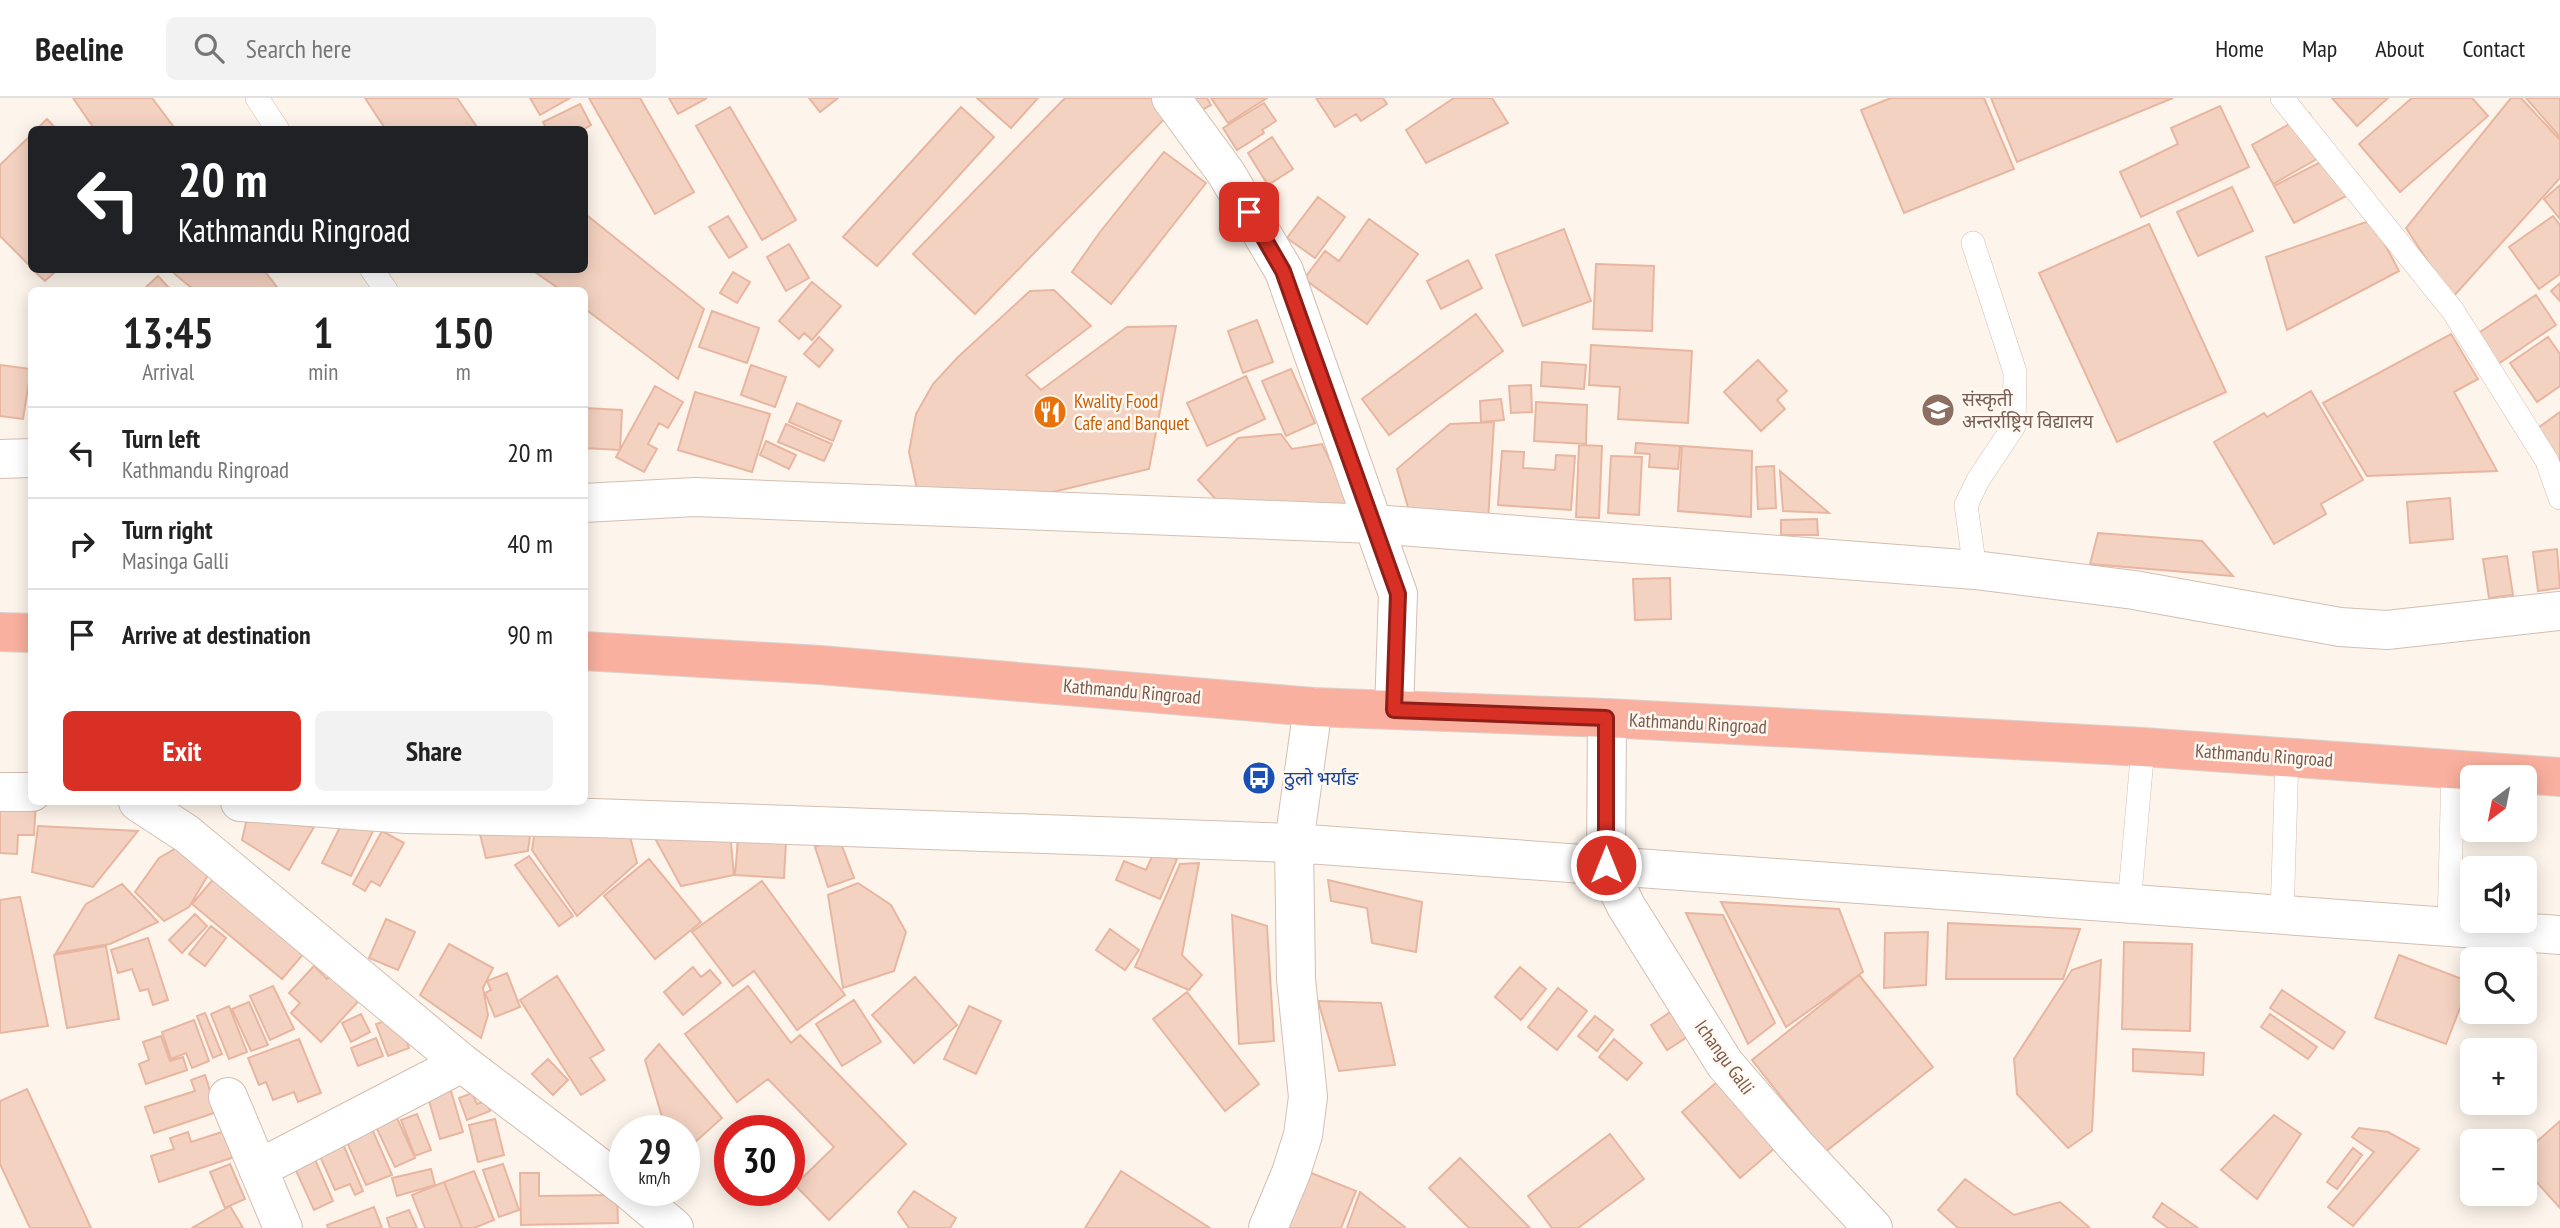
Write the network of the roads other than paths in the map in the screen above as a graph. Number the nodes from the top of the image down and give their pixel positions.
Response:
1 (257, 98) edge
2 (1171, 98) edge
3 (2282, 98) edge
4 (275, 126) edge
5 (1973, 243) dead end
6 (28, 458) edge
7 (0, 459) edge
8 (2560, 498) edge
9 (588, 503) edge
10 (1374, 524) junction
11 (1975, 570) junction
12 (2560, 611) edge
13 (0, 632) edge
14 (28, 634) edge
15 (588, 651) edge
16 (1313, 707) junction
17 (1394, 710) junction
18 (1606, 718) junction
19 (2143, 747) junction
20 (2287, 757) junction
21 (2453, 769) junction
22 (2560, 777) edge
23 (0, 792) edge
24 (28, 792) edge
25 (143, 805) edge
26 (282, 805) edge
27 (1294, 843) junction
28 (1606, 865) junction
29 (2129, 905) junction
30 (2282, 916) junction
31 (2449, 928) junction
32 (2560, 935) edge
33 (461, 1063) junction
34 (228, 1097) dead end
35 (258, 1169) junction
36 (609, 1175) edge
37 (647, 1206) edge
38 (283, 1228) edge
39 (674, 1228) edge
40 (1268, 1228) edge
41 (1873, 1228) edge

1 - 4 lane
2 - 10 street
3 - 8 lane
5 - 11 lane
6 - 7 street
9 - 10 street
10 - 11 street
10 - 17 street
11 - 12 street
13 - 14 highway
15 - 16 highway, Kathmandu Ringroad
16 - 17 highway, Kathmandu Ringroad
16 - 27 street
17 - 18 highway, Kathmandu Ringroad
18 - 19 highway, Kathmandu Ringroad
18 - 28 street
19 - 20 highway, Kathmandu Ringroad
19 - 29 lane
20 - 21 highway, Kathmandu Ringroad
20 - 30 lane
21 - 22 highway, Kathmandu Ringroad
21 - 31 lane
23 - 24 street
25 - 33 street
26 - 27 street
27 - 28 street
27 - 40 street
28 - 29 street
28 - 41 street, Ichangu Galli
29 - 30 street
30 - 31 street
31 - 32 street
33 - 35 street
33 - 36 street
34 - 35 street
35 - 38 street
37 - 39 street

